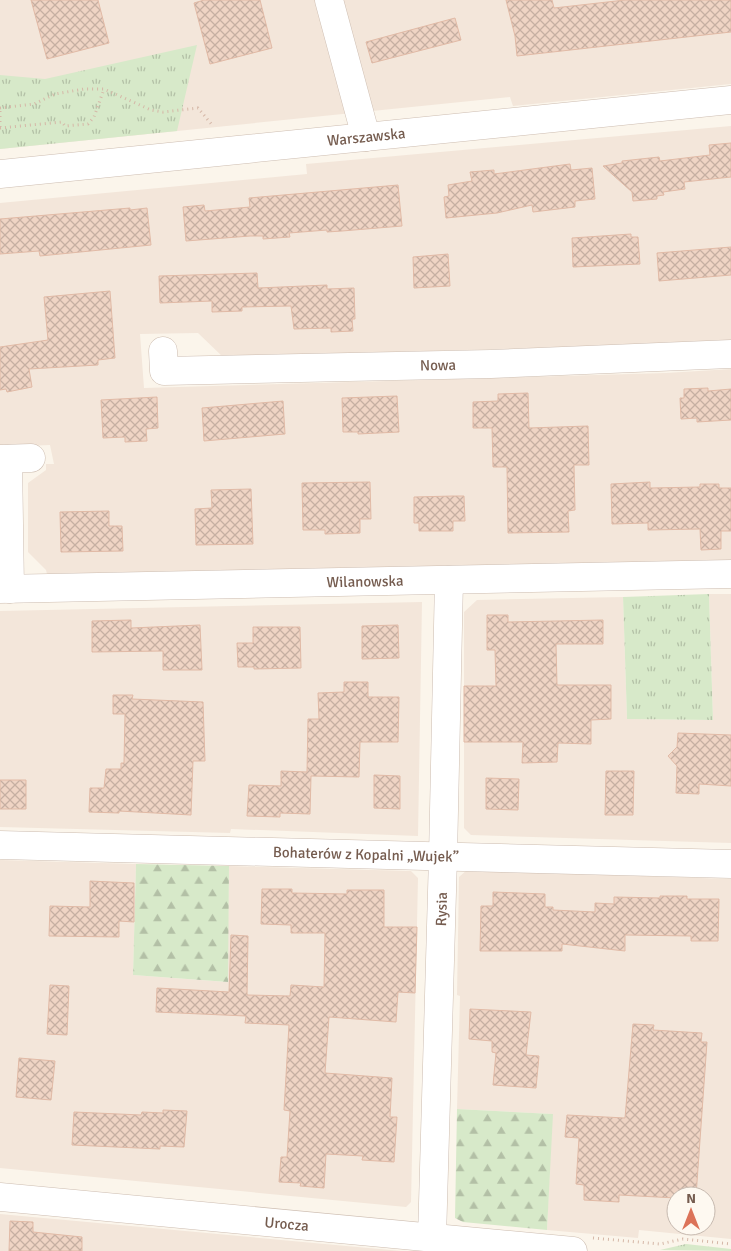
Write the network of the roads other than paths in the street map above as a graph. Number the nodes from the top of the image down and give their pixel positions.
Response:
1 (330, 0) edge
2 (731, 100) edge
3 (366, 137) junction
4 (0, 174) edge
5 (163, 351) dead end
6 (731, 354) edge
7 (13, 459) edge
8 (731, 574) edge
9 (449, 580) junction
10 (5, 589) edge
11 (0, 845) edge
12 (443, 857) junction
13 (731, 864) edge
14 (0, 1197) edge
15 (432, 1238) junction
16 (573, 1251) edge

1 - 3 street
2 - 3 street, Warszawska
3 - 4 street, Warszawska
5 - 6 street, Nowa
7 - 10 street
8 - 9 street, Wilanowska
9 - 10 street, Wilanowska
9 - 12 street, Rysia
11 - 12 street, Bohaterów z Kopalni „Wujek”
12 - 13 street, Bohaterów z Kopalni „Wujek”
12 - 15 street, Rysia
14 - 15 street, Urocza
15 - 16 street, Urocza

